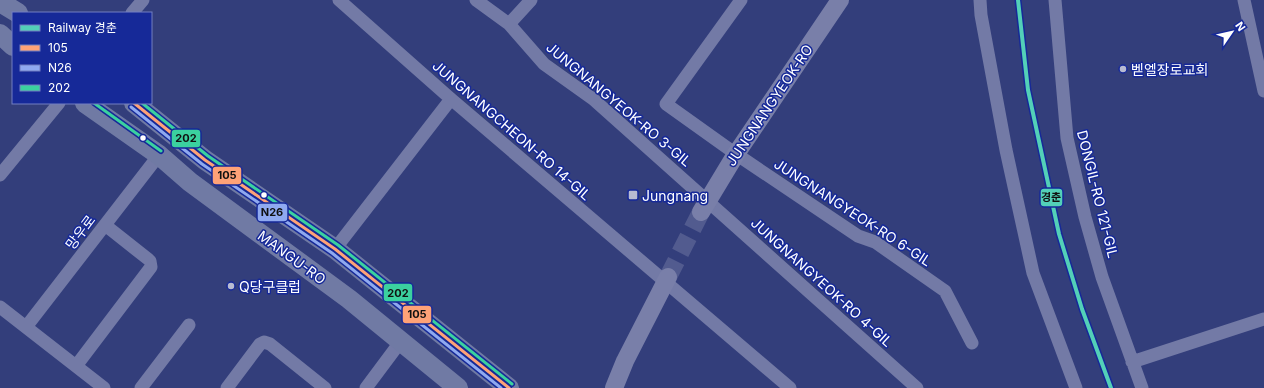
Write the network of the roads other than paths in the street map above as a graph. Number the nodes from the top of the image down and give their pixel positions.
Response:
1 (143, 0) edge
2 (338, 0) edge
3 (476, 0) edge
4 (531, 0) edge
5 (741, 0) edge
6 (840, 0) edge
7 (980, 0) edge
8 (1055, 0) edge
9 (1244, 0) edge
10 (0, 2) edge
11 (16, 12) edge
12 (133, 12) edge
13 (509, 24) junction
14 (0, 34) edge
15 (12, 45) edge
16 (1264, 91) edge
17 (451, 99) junction
18 (58, 104) edge
19 (86, 104) edge
20 (135, 104) edge
21 (736, 154) junction
22 (159, 156) junction
23 (0, 175) edge
24 (704, 207) junction
25 (105, 225) junction
26 (335, 249) junction
27 (667, 280) junction
28 (0, 306) edge
29 (1264, 319) edge
30 (189, 325) dead end
31 (26, 327) junction
32 (401, 341) junction
33 (972, 343) dead end
34 (1132, 362) junction
35 (76, 366) junction
36 (104, 388) edge
37 (141, 388) edge
38 (227, 388) edge
39 (325, 388) edge
40 (366, 388) edge
41 (458, 388) edge
42 (509, 388) edge
43 (614, 388) edge
44 (790, 388) edge
45 (916, 388) edge
46 (1076, 388) edge
47 (1142, 388) edge

1 - 12 street
2 - 17 street, JUNGNANGCHEON-RO 14-GIL
3 - 13 street, JUNGNANGYEOK-RO 3-GIL
4 - 13 street
5 - 21 street, JUNGNANGYEOK-RO 6-GIL
6 - 21 street, JUNGNANGYEOK-RO
7 - 46 street
8 - 34 street, DONGIL-RO 121-GIL
9 - 16 street
10 - 11 main road
13 - 24 street, JUNGNANGYEOK-RO 3-GIL
14 - 15 main road
17 - 26 street
17 - 27 street, JUNGNANGCHEON-RO 14-GIL
18 - 23 street
19 - 22 main road, MANGU-RO
20 - 26 main road
21 - 24 street, JUNGNANGYEOK-RO
21 - 33 street, JUNGNANGYEOK-RO 6-GIL
22 - 25 street, 망우로
22 - 32 main road, MANGU-RO
24 - 45 street, JUNGNANGYEOK-RO 4-GIL
25 - 31 street, 망우로
25 - 35 street
26 - 42 main road
27 - 43 street
27 - 44 street, JUNGNANGCHEON-RO 14-GIL
28 - 31 street
29 - 34 street
30 - 37 street
31 - 35 street
32 - 40 street
32 - 41 main road, MANGU-RO
34 - 47 street, DONGIL-RO 121-GIL
35 - 36 street
38 - 39 street

